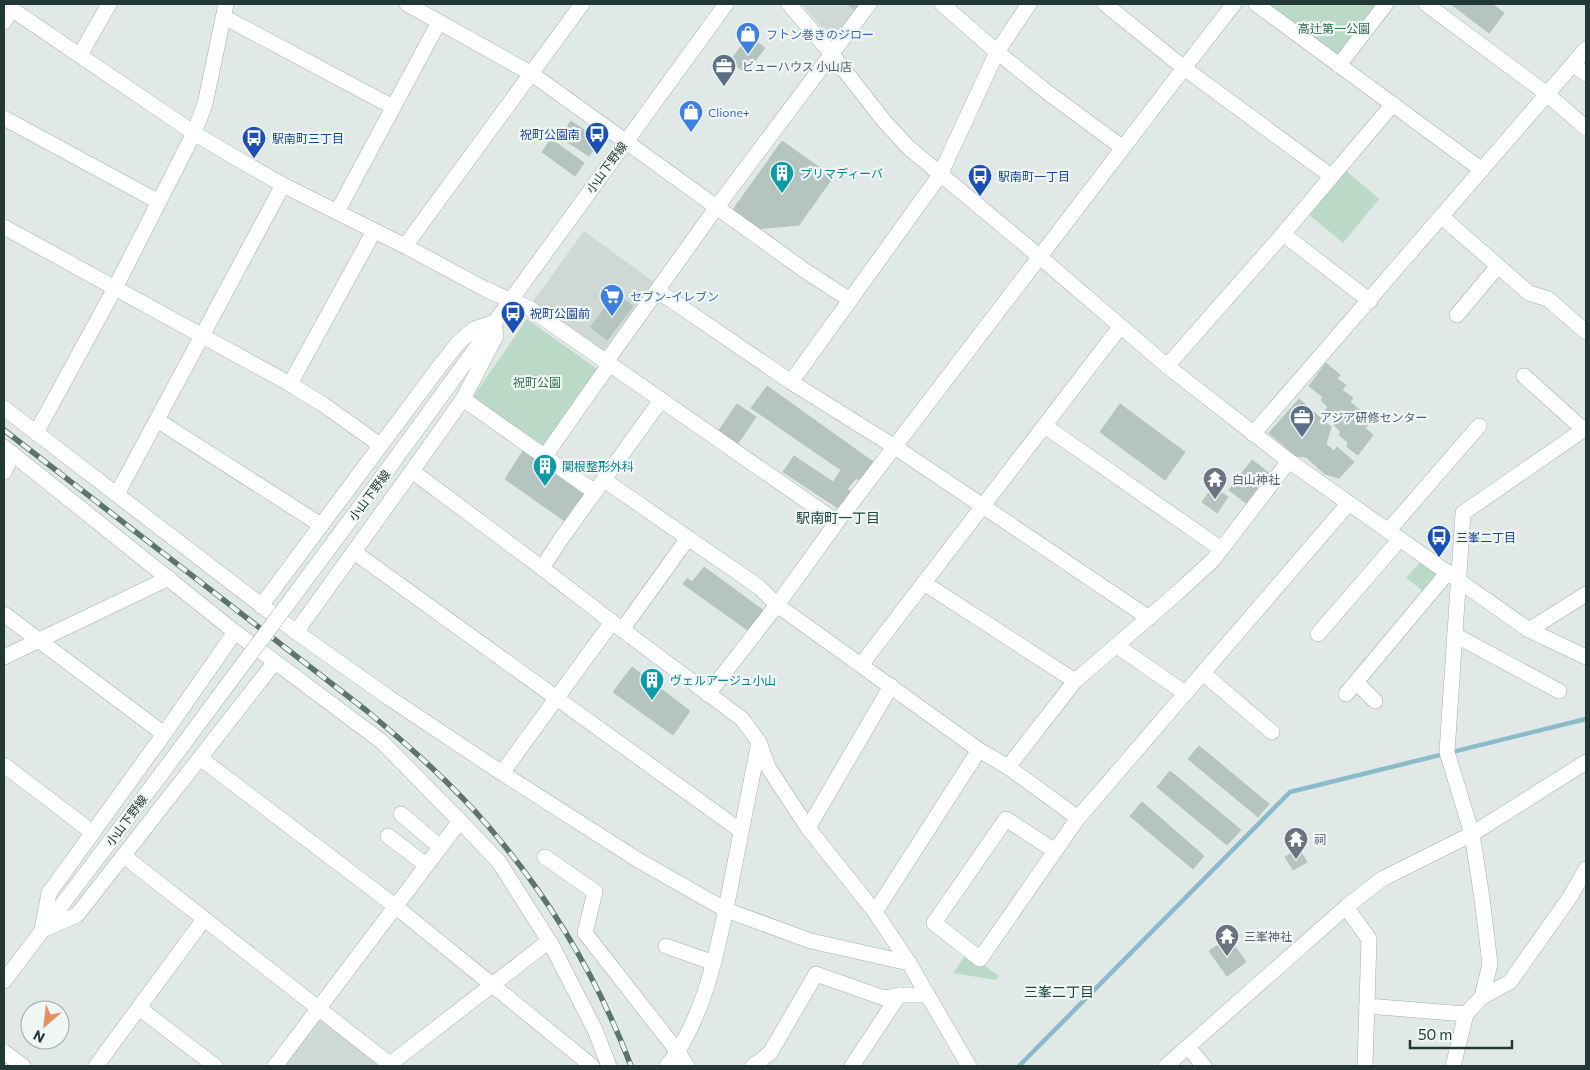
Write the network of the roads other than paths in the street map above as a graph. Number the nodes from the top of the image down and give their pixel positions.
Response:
1 (109, 4) edge
2 (407, 4) edge
3 (582, 4) edge
4 (726, 4) edge
5 (790, 4) edge
6 (869, 4) edge
7 (942, 4) edge
8 (1030, 4) edge
9 (1105, 4) edge
10 (1234, 4) edge
11 (1256, 4) edge
12 (1386, 4) edge
13 (1426, 4) edge
14 (8, 6) edge
15 (225, 10) edge
16 (4, 22) edge
17 (439, 22) junction
18 (1586, 49) edge
19 (997, 52) junction
20 (831, 53) junction
21 (80, 55) junction
22 (1573, 64) junction
23 (1339, 65) junction
24 (1184, 68) junction
25 (532, 74) junction
26 (1586, 74) edge
27 (1547, 94) junction
28 (1393, 104) junction
29 (393, 107) junction
30 (4, 118) edge
31 (1586, 128) edge
32 (194, 133) junction
33 (625, 142) junction
34 (1123, 148) junction
35 (1482, 170) junction
36 (940, 175) junction
37 (1331, 176) junction
38 (283, 185) junction
39 (158, 202) junction
40 (716, 208) junction
41 (337, 212) junction
42 (1442, 217) junction
43 (4, 227) edge
44 (374, 231) junction
45 (1283, 234) junction
46 (405, 246) junction
47 (1040, 257) junction
48 (1498, 266) junction
49 (115, 288) junction
50 (658, 290) junction
51 (510, 300) junction
52 (850, 300) junction
53 (1370, 301) junction
54 (1457, 315) dead end
55 (494, 322) junction
56 (1120, 327) junction
57 (1586, 332) edge
58 (203, 336) junction
59 (606, 362) junction
60 (1168, 366) junction
61 (1524, 376) dead end
62 (791, 382) junction
63 (290, 384) junction
64 (462, 399) junction
65 (661, 400) junction
66 (4, 408) edge
67 (157, 420) junction
68 (1045, 426) junction
69 (1478, 426) dead end
70 (1585, 429) edge
71 (36, 433) junction
72 (1253, 434) junction
73 (380, 445) junction
74 (895, 447) junction
75 (8, 451) edge
76 (545, 456) junction
77 (1289, 461) junction
78 (4, 472) edge
79 (412, 472) junction
80 (599, 486) junction
81 (117, 494) junction
82 (1349, 503) junction
83 (983, 507) junction
84 (837, 522) junction
85 (321, 525) junction
86 (1394, 535) junction
87 (688, 538) junction
88 (1221, 549) junction
89 (354, 552) junction
90 (542, 568) junction
91 (1453, 576) junction
92 (169, 578) junction
93 (924, 583) junction
94 (1586, 594) edge
95 (778, 605) junction
96 (260, 606) junction
97 (4, 614) edge
98 (1149, 618) junction
99 (617, 626) junction
100 (1529, 630) junction
101 (235, 632) junction
102 (296, 632) junction
103 (1318, 634) dead end
104 (1455, 635) junction
105 (39, 641) junction
106 (1117, 646) junction
107 (4, 657) edge
108 (1586, 657) edge
109 (275, 662) junction
110 (861, 665) junction
111 (1203, 673) junction
112 (1075, 681) junction
113 (1356, 682) junction
114 (891, 686) junction
115 (1559, 691) dead end
116 (1185, 693) junction
117 (708, 694) junction
118 (1346, 694) dead end
119 (556, 697) junction
120 (1375, 701) dead end
121 (1272, 732) dead end
122 (164, 734) junction
123 (759, 742) junction
124 (979, 750) junction
125 (200, 758) junction
126 (1586, 762) edge
127 (4, 767) edge
128 (1008, 767) junction
129 (502, 774) junction
130 (401, 814) dead end
131 (1078, 818) junction
132 (460, 821) junction
133 (808, 828) junction
134 (742, 831) junction
135 (92, 832) junction
136 (1472, 834) junction
137 (388, 836) dead end
138 (440, 847) junction
139 (1055, 851) junction
140 (124, 856) junction
141 (546, 857) dead end
142 (426, 865) junction
143 (1586, 869) edge
144 (395, 906) junction
145 (1346, 907) junction
146 (726, 910) junction
147 (875, 912) junction
148 (204, 919) junction
149 (42, 930) junction
150 (549, 941) junction
151 (666, 946) dead end
152 (714, 963) junction
153 (909, 963) junction
154 (4, 981) edge
155 (492, 986) junction
156 (928, 994) junction
157 (899, 995) junction
158 (1482, 997) junction
159 (1367, 1006) junction
160 (139, 1008) junction
161 (317, 1008) junction
162 (1466, 1014) junction
163 (1188, 1046) junction
164 (4, 1052) edge
165 (678, 1052) junction
166 (391, 1065) edge
167 (22, 1066) edge
168 (96, 1066) edge
169 (214, 1066) edge
170 (274, 1066) edge
171 (592, 1066) edge
172 (608, 1066) edge
173 (667, 1066) edge
174 (687, 1066) edge
175 (753, 1066) edge
176 (852, 1066) edge
177 (969, 1066) edge
178 (1166, 1066) edge
179 (1204, 1066) edge
180 (1365, 1066) edge
181 (1453, 1066) edge

1 - 21 street
2 - 17 street
3 - 25 street
4 - 33 street, 小山下野線
5 - 20 street
6 - 20 street
7 - 19 street
8 - 19 street
9 - 24 street
10 - 24 street
11 - 23 street
12 - 23 street
13 - 27 street
14 - 16 street
14 - 21 street
15 - 29 street
15 - 32 street
17 - 25 street
17 - 29 street
18 - 22 street
19 - 34 street
19 - 36 street
20 - 36 street
20 - 40 street
21 - 32 street
22 - 26 street
22 - 27 street
23 - 28 street
24 - 34 street
24 - 37 street
25 - 33 street
25 - 46 street
27 - 31 street
27 - 35 street
28 - 35 street
28 - 37 street
29 - 41 street
30 - 39 street
32 - 38 street
32 - 39 street
33 - 40 street
33 - 51 street, 小山下野線
34 - 47 street
35 - 42 street
36 - 47 street
36 - 52 street
37 - 45 street
38 - 41 street
38 - 58 street
39 - 49 street
40 - 50 street
40 - 52 street
41 - 44 street
42 - 48 street
42 - 53 street
43 - 49 street
44 - 46 street
44 - 63 street
45 - 53 street
45 - 60 street
46 - 51 street
47 - 56 street
47 - 74 street
48 - 54 street
48 - 57 street
49 - 58 street
49 - 71 street
50 - 59 street
50 - 62 street
51 - 55 street, 小山下野線
51 - 59 street
52 - 62 street
53 - 72 street
55 - 64 street
55 - 73 street
55 - 149 street, 小山下野線, bridge
56 - 60 street
56 - 68 street
58 - 63 street
58 - 67 street
59 - 65 street
59 - 76 street
60 - 72 street
61 - 70 street
62 - 74 street
63 - 73 street
64 - 76 street
64 - 79 street
65 - 80 street
65 - 84 street
66 - 71 street
67 - 81 street
67 - 85 street
68 - 83 street
68 - 88 street
69 - 86 street
70 - 91 street
71 - 81 street
72 - 77 street
73 - 85 street
74 - 83 street
74 - 84 street
75 - 78 street
75 - 92 street
76 - 80 street
77 - 82 street
77 - 88 street
79 - 89 street
79 - 90 street
80 - 87 street
80 - 90 street
81 - 96 street
82 - 86 street
82 - 111 street
83 - 93 street
83 - 98 street
84 - 95 street
85 - 96 street
86 - 91 street
86 - 103 street
87 - 95 street
87 - 99 street
88 - 98 street
89 - 102 street
89 - 119 street
90 - 99 street
91 - 100 street
91 - 104 street
91 - 113 street
92 - 101 street
92 - 105 street
93 - 110 street
93 - 112 street
94 - 100 street
95 - 110 street
95 - 117 street
96 - 102 street
97 - 105 street
98 - 106 street
99 - 117 street
99 - 119 street
100 - 108 street
101 - 109 street
101 - 122 street
102 - 129 street
104 - 115 street
104 - 136 street
105 - 107 street
105 - 122 street
106 - 112 street
106 - 116 street
109 - 125 street
109 - 132 street
110 - 114 street
111 - 116 street
111 - 121 street
112 - 128 street
113 - 118 street
113 - 120 street
114 - 124 street
114 - 133 street
116 - 131 street
117 - 123 street
119 - 129 street
119 - 134 street
122 - 135 street
123 - 133 street
123 - 134 street
124 - 128 street
124 - 147 street
125 - 140 street
125 - 144 street
126 - 136 street
127 - 135 street
128 - 131 street
129 - 146 street
130 - 138 street
131 - 139 street
132 - 138 street
132 - 150 street
133 - 147 street
134 - 146 street
135 - 149 street
136 - 145 street
136 - 158 street
137 - 142 street
138 - 142 street
139 - 139 street
140 - 148 street
140 - 149 street
141 - 165 street
142 - 144 street
143 - 158 street
144 - 155 street
144 - 161 street
145 - 159 street
145 - 163 street
146 - 152 street
146 - 153 street
147 - 153 street
148 - 160 street
148 - 161 street
149 - 154 street, 小山下野線
150 - 155 street
150 - 172 street
151 - 152 street
152 - 165 street
153 - 156 street
155 - 166 street
155 - 171 street
156 - 157 street
156 - 177 street
157 - 175 street
157 - 176 street
158 - 162 street
159 - 162 street
159 - 180 street
160 - 168 street
160 - 169 street
161 - 166 street
161 - 170 street
162 - 181 street
163 - 178 street
163 - 179 street
164 - 167 street
165 - 173 street
165 - 174 street

